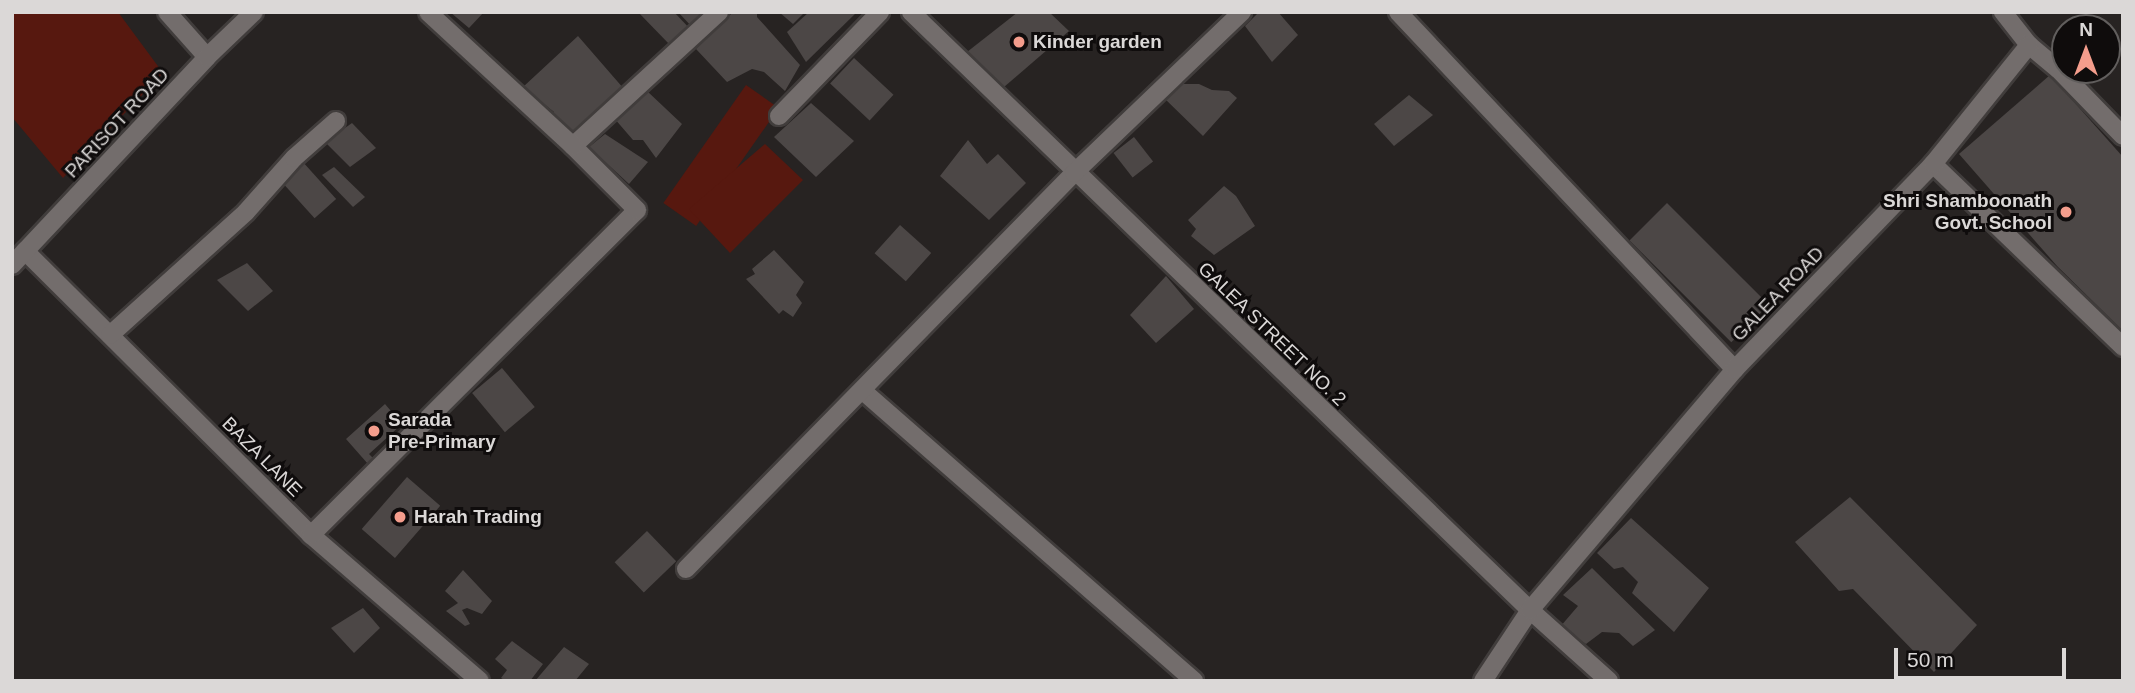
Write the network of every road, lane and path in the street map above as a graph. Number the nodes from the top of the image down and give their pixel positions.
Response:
1 (167, 12) edge
2 (254, 12) edge
3 (428, 12) edge
4 (719, 12) edge
5 (880, 12) edge
6 (911, 12) edge
7 (1242, 12) edge
8 (1398, 12) edge
9 (2003, 12) edge
10 (2029, 45) junction
11 (207, 57) junction
12 (779, 116) dead end
13 (336, 121) dead end
14 (2123, 136) edge
15 (573, 146) junction
16 (1933, 164) junction
17 (1074, 173) junction
18 (25, 251) junction
19 (12, 265) edge
20 (110, 335) junction
21 (2123, 347) edge
22 (1735, 369) junction
23 (863, 391) junction
24 (311, 535) junction
25 (686, 569) dead end
26 (1530, 610) junction
27 (480, 681) edge
28 (1194, 681) edge
29 (1483, 681) edge
30 (1609, 681) edge

1 - 11 street
2 - 11 street, PARISOT ROAD
3 - 15 street
4 - 15 street
5 - 12 street
6 - 17 street, GALEA STREET NO. 2
7 - 17 street
8 - 22 street
9 - 10 street
10 - 14 street
10 - 16 street, GALEA ROAD
11 - 18 street, PARISOT ROAD
13 - 20 street
15 - 24 street
16 - 21 street
16 - 22 street, GALEA ROAD
17 - 23 street
17 - 26 street, GALEA STREET NO. 2
18 - 19 street, PARISOT ROAD
18 - 20 street, BAZA LANE
20 - 24 street, BAZA LANE
22 - 26 street, GALEA ROAD
23 - 25 street
23 - 28 street
24 - 27 street, BAZA LANE
26 - 29 street, GALEA ROAD
26 - 30 street, GALEA STREET NO. 2

